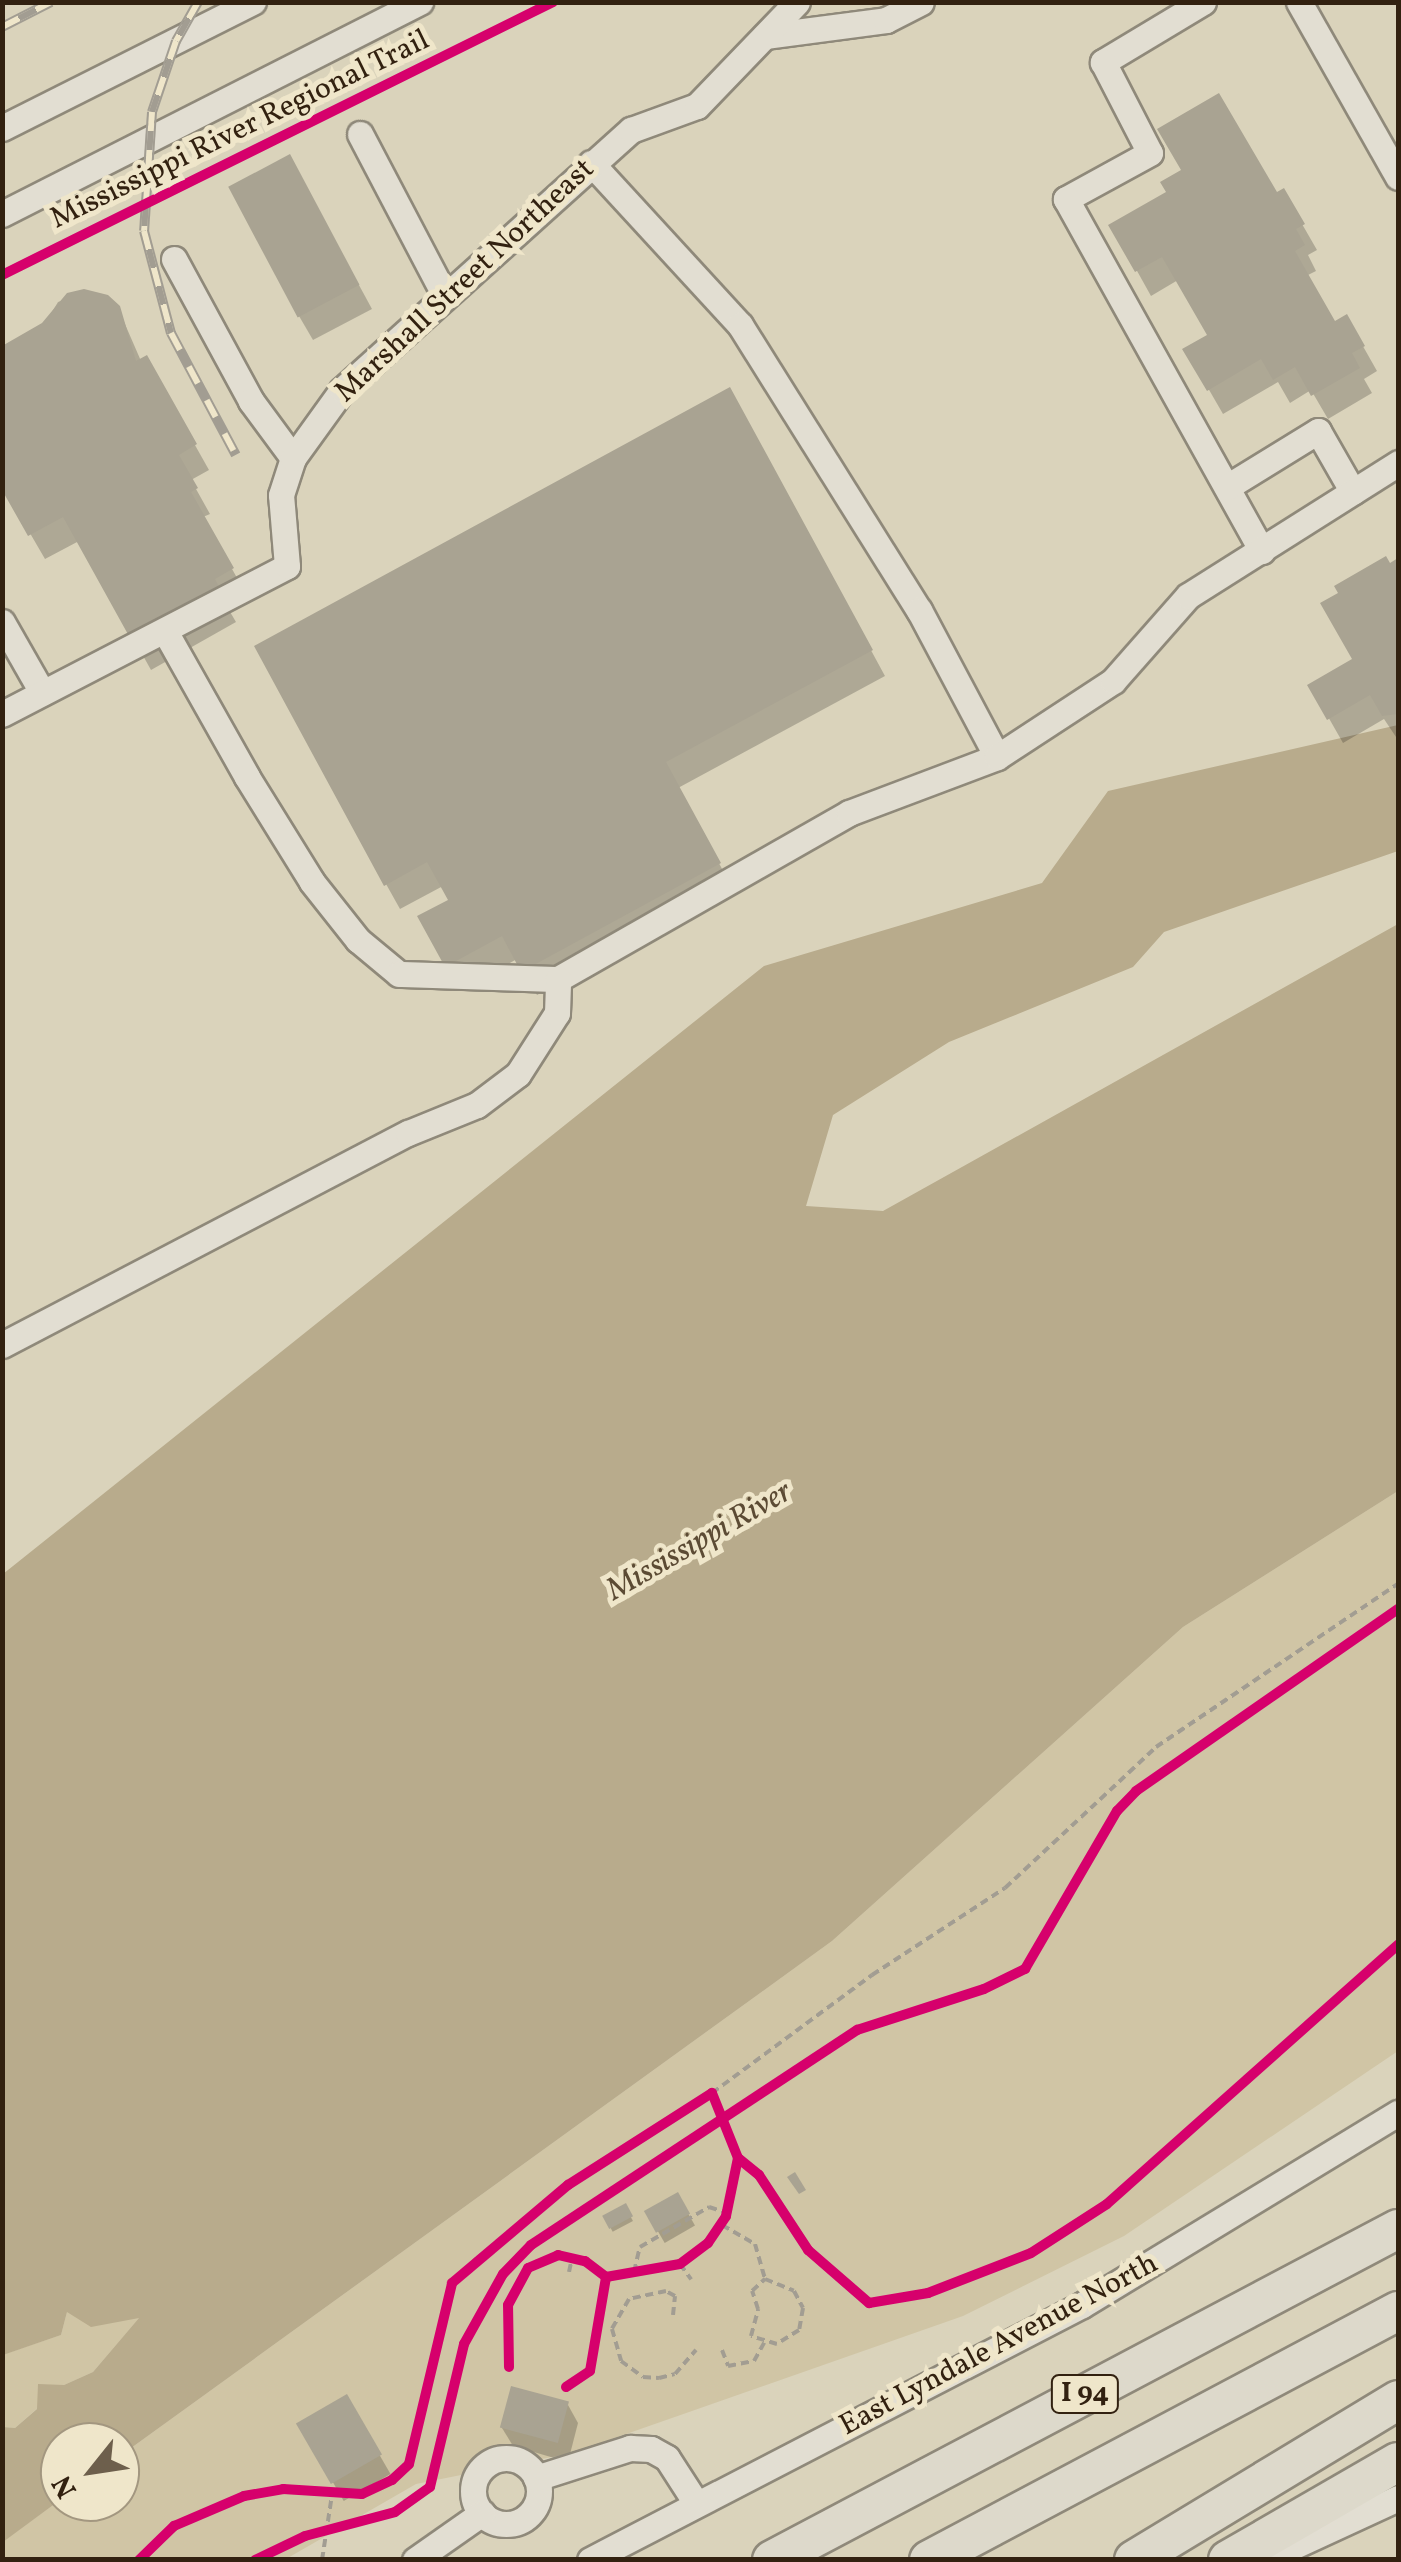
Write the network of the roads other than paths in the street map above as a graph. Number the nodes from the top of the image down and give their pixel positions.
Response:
1 (253, 2) edge
2 (420, 2) edge
3 (796, 2) edge
4 (921, 2) edge
5 (1203, 2) edge
6 (1298, 2) edge
7 (869, 13) edge
8 (765, 36) junction
9 (2, 128) edge
10 (360, 134) dead end
11 (592, 162) junction
12 (1398, 177) edge
13 (2, 214) edge
14 (174, 259) dead end
15 (444, 294) junction
16 (293, 458) junction
17 (1398, 463) edge
18 (1227, 487) junction
19 (1353, 492) junction
20 (1262, 551) junction
21 (2, 622) edge
22 (166, 633) junction
23 (42, 692) junction
24 (2, 714) edge
25 (997, 757) junction
26 (558, 979) junction
27 (2, 1345) edge
28 (1398, 2112) edge
29 (1398, 2229) edge
30 (1398, 2312) edge
31 (1398, 2400) edge
32 (1398, 2462) edge
33 (536, 2478) junction
34 (1398, 2498) edge
35 (696, 2503) junction
36 (482, 2513) junction
37 (415, 2560) edge
38 (590, 2560) edge
39 (772, 2560) edge
40 (929, 2560) edge
41 (1134, 2560) edge
42 (1228, 2560) edge
43 (1264, 2560) edge

1 - 9 street
2 - 13 street
3 - 8 street, Marshall Street Northeast
4 - 7 street
5 - 18 street
6 - 12 street
7 - 8 street
8 - 11 street, Marshall Street Northeast
10 - 15 street
11 - 15 street, Marshall Street Northeast
11 - 25 street
14 - 16 street
15 - 16 street, Marshall Street Northeast
16 - 22 street, Marshall Street Northeast
17 - 19 street
18 - 19 street
18 - 20 street
19 - 20 street
20 - 25 street
21 - 23 street
22 - 23 street, Marshall Street Northeast
22 - 26 street
23 - 24 street, Marshall Street Northeast
25 - 26 street
26 - 27 street
28 - 35 street, East Lyndale Avenue North
29 - 39 highway, I 94
30 - 40 highway, I 94
31 - 41 highway
32 - 42 highway
33 - 35 street
33 - 36 street
33 - 36 street
34 - 43 street
35 - 38 street, East Lyndale Avenue North
36 - 37 street

